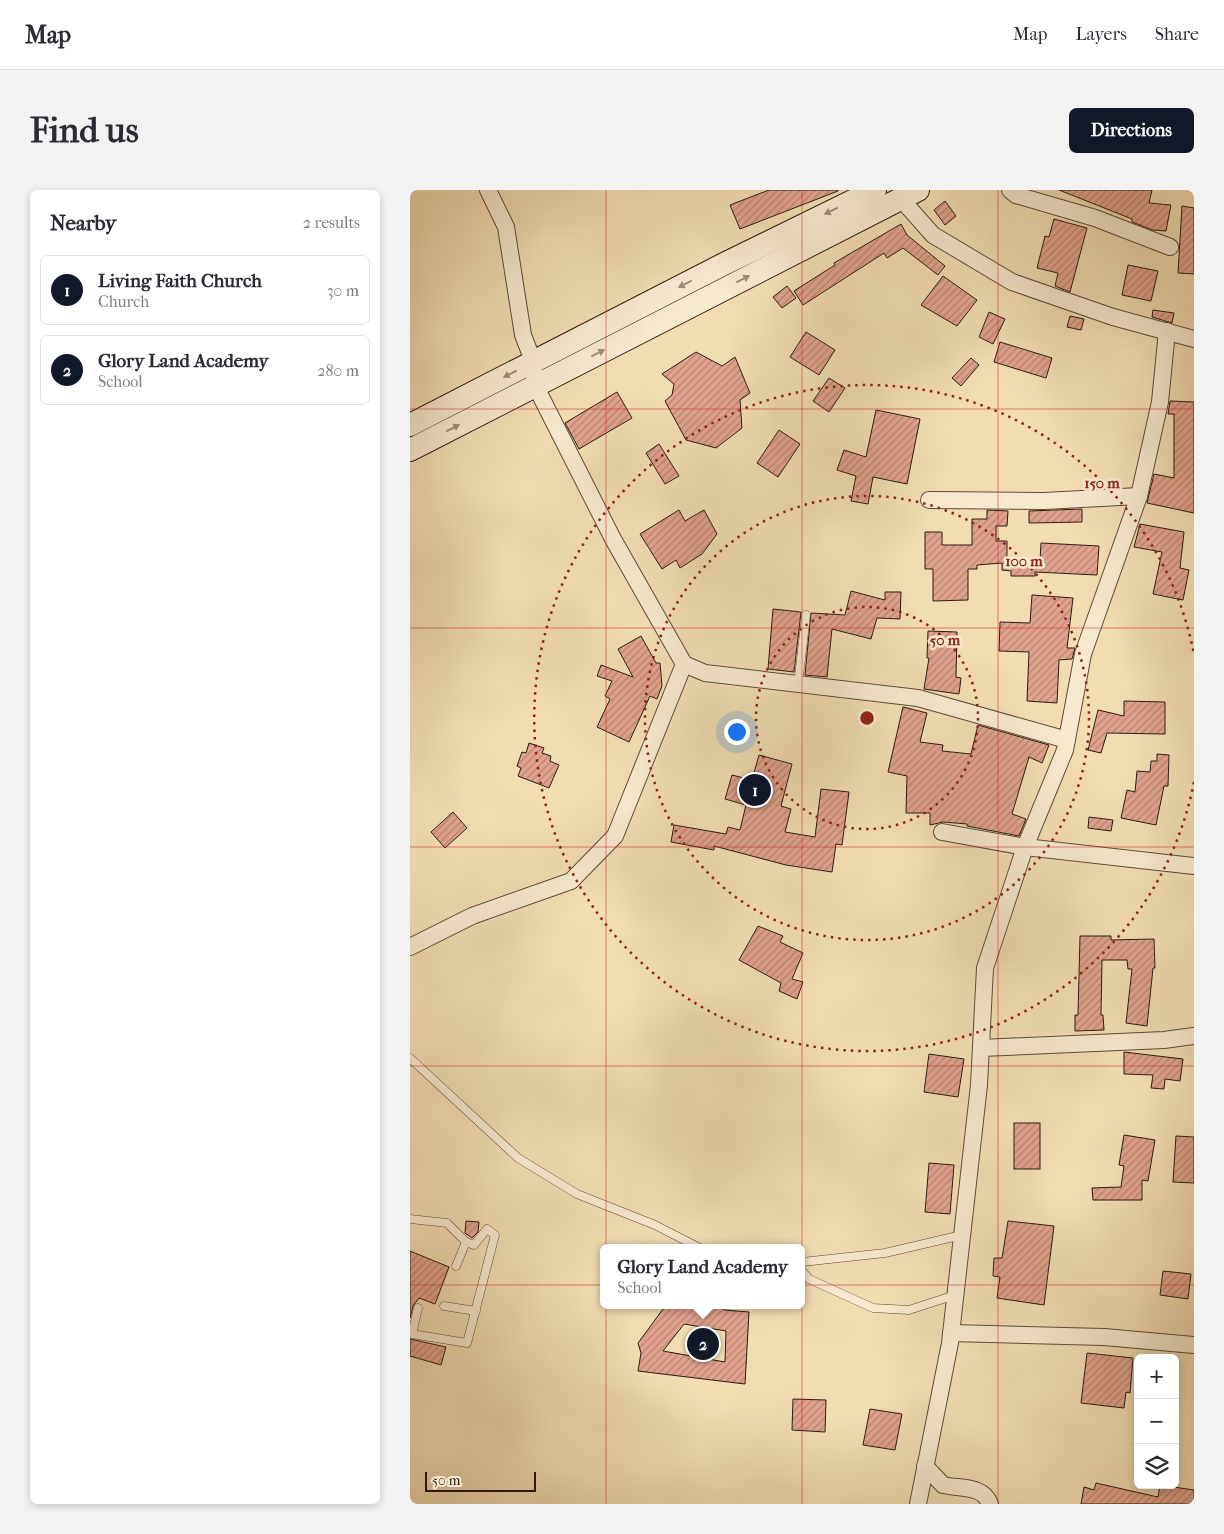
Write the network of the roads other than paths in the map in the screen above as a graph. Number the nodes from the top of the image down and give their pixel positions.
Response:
1 (488, 190) edge
2 (875, 190) edge
3 (1010, 190) edge
4 (910, 195) edge
5 (1170, 247) dead end
6 (1167, 331) junction
7 (1194, 339) edge
8 (533, 361) junction
9 (535, 385) junction
10 (410, 425) edge
11 (410, 450) edge
12 (1139, 496) junction
13 (929, 500) dead end
14 (806, 615) dead end
15 (684, 664) junction
16 (798, 684) junction
17 (1067, 740) junction
18 (942, 832) dead end
19 (1025, 847) junction
20 (1194, 866) edge
21 (410, 947) edge
22 (1194, 1036) edge
23 (981, 1048) junction
24 (410, 1058) edge
25 (410, 1219) edge
26 (962, 1235) junction
27 (466, 1242) junction
28 (692, 1244) edge
29 (805, 1262) edge
30 (456, 1266) dead end
31 (805, 1274) edge
32 (955, 1295) junction
33 (444, 1306) dead end
34 (418, 1308) dead end
35 (476, 1311) junction
36 (951, 1333) junction
37 (1194, 1346) edge
38 (925, 1466) junction
39 (918, 1504) edge
40 (990, 1504) edge

1 - 8 street
2 -> 8 main road
3 - 5 street
4 - 6 street
9 -> 4 main road
6 - 7 street
6 - 12 street
8 - 9 street
8 -> 10 main road
11 -> 9 main road
9 - 15 street
12 - 13 street
12 - 17 street
14 - 16 lane
15 - 16 street
15 - 21 street
16 - 17 street
17 - 19 street
18 - 19 street
19 - 20 street
19 - 23 street
22 - 23 street
23 - 26 street
24 - 28 lane
25 - 27 lane
26 - 29 lane
26 - 32 street
27 - 30 lane
27 - 35 lane
31 - 32 lane
32 - 36 street
33 - 35 lane
34 - 35 lane
36 - 37 street
36 - 38 street
38 - 39 street
38 - 40 street

